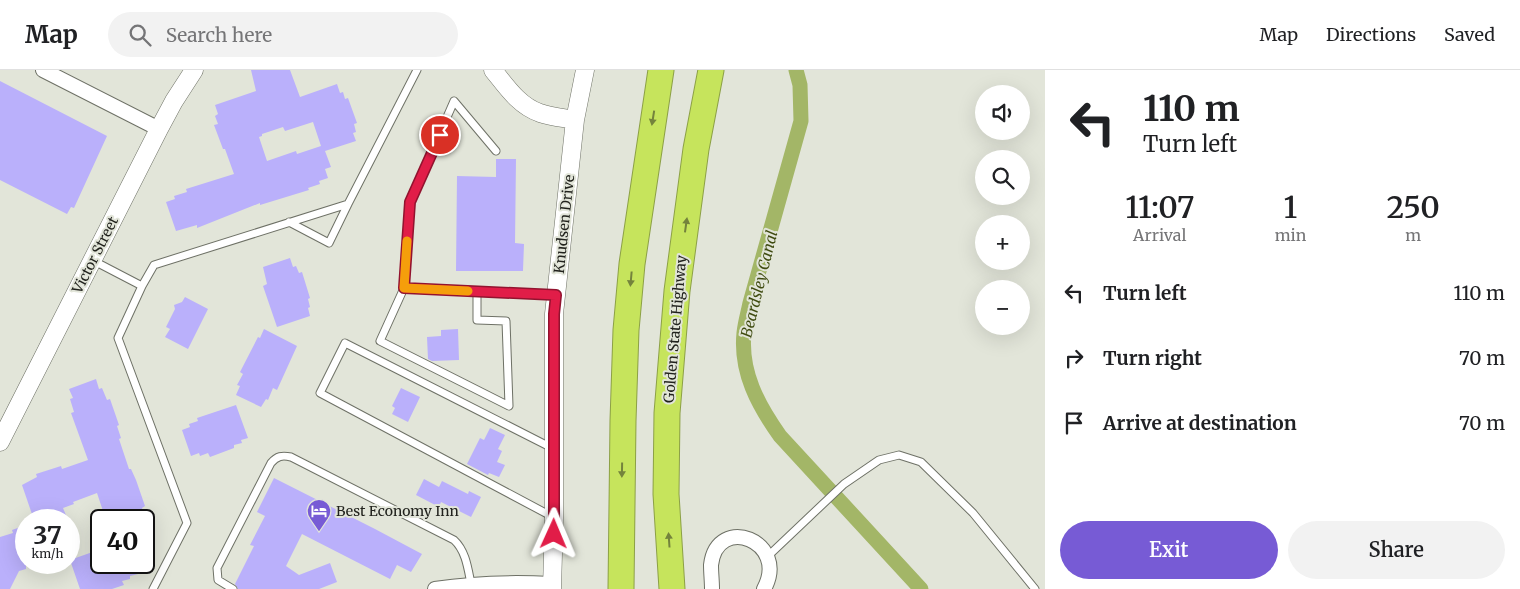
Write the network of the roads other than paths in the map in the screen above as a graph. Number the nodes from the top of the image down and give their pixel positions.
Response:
1 (43, 70) edge
2 (194, 70) edge
3 (417, 70) edge
4 (493, 70) edge
5 (585, 70) edge
6 (660, 70) edge
7 (711, 70) edge
8 (575, 120) junction
9 (159, 128) junction
10 (496, 151) dead end
11 (348, 204) junction
12 (289, 222) junction
13 (92, 260) junction
14 (142, 286) junction
15 (404, 288) junction
16 (477, 291) junction
17 (556, 295) junction
18 (0, 442) edge
19 (554, 449) junction
20 (554, 518) junction
21 (767, 557) junction
22 (471, 584) junction
23 (552, 586) edge
24 (153, 589) edge
25 (233, 589) edge
26 (435, 589) edge
27 (621, 589) edge
28 (672, 589) edge
29 (712, 589) edge
30 (764, 589) edge
31 (1035, 589) edge

1 - 9 street
2 - 9 street, Victor Street
3 - 11 lane
4 - 8 street
5 - 8 street, Knudsen Drive
6 -> 27 highway
28 -> 7 highway, Golden State Highway
8 - 17 street, Knudsen Drive
9 - 13 street, Victor Street
10 - 15 lane
11 - 12 lane
11 - 12 lane
12 - 14 lane
13 - 14 lane
13 - 18 street, Victor Street
14 - 24 lane
15 - 16 lane
15 - 16 lane
16 - 17 lane
17 - 19 street, Knudsen Drive
19 - 20 street, Knudsen Drive
19 - 20 lane
20 - 23 street, Knudsen Drive
21 - 29 street
21 - 30 street
21 - 31 lane
22 - 23 street
22 - 25 lane
22 - 26 street

